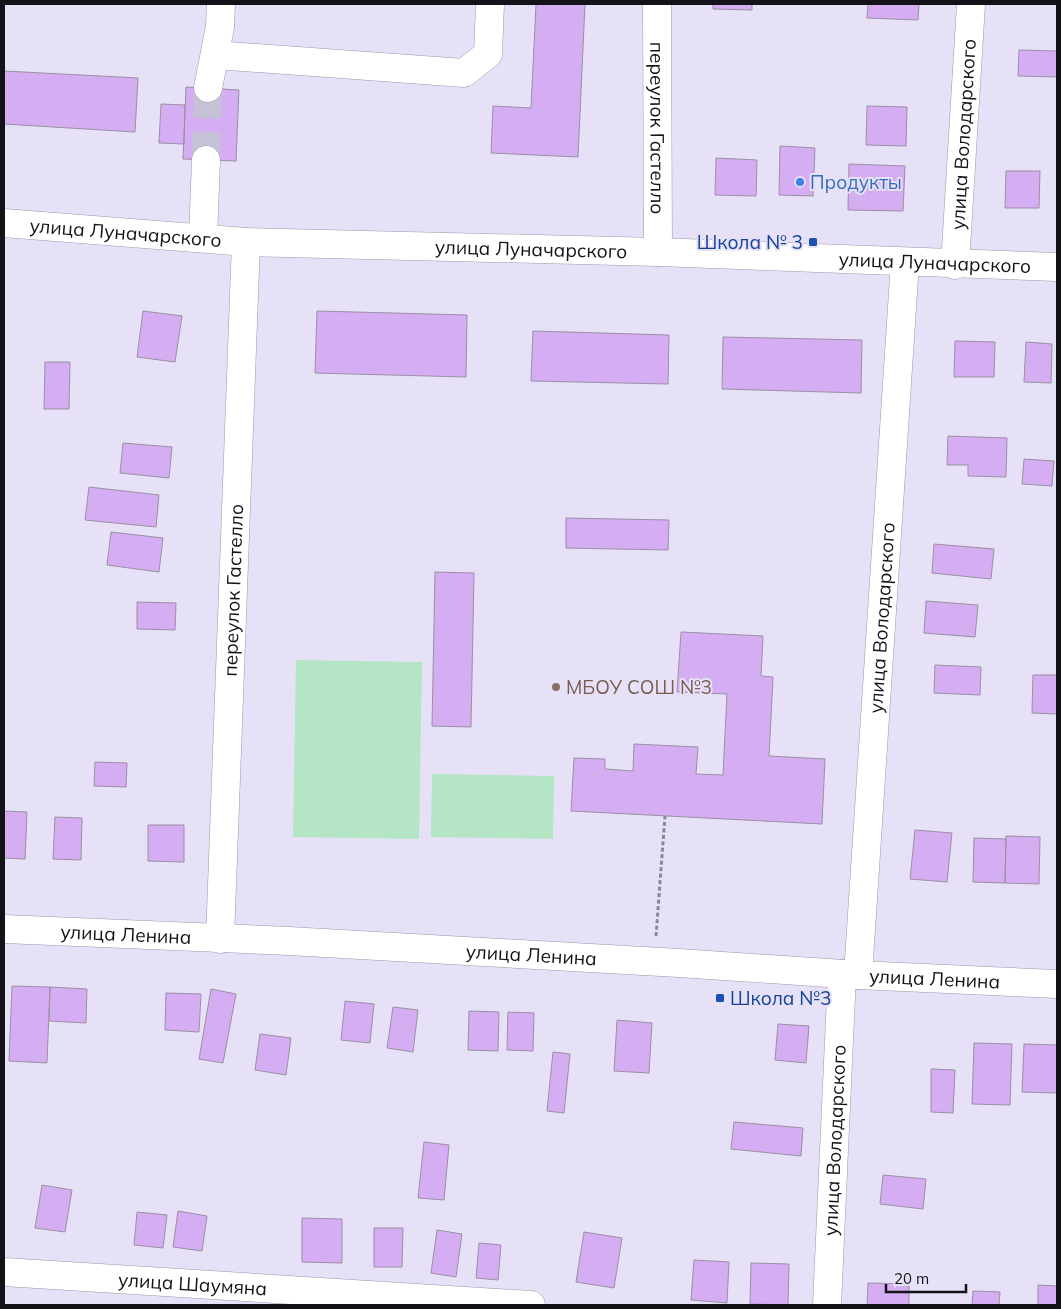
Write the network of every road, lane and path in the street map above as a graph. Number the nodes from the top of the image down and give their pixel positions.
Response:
1 (222, 4) edge
2 (490, 4) edge
3 (657, 4) edge
4 (971, 4) edge
5 (215, 55) junction
6 (208, 88) tunnel mouth
7 (206, 160) tunnel mouth
8 (4, 222) edge
9 (203, 238) junction
10 (246, 242) junction
11 (658, 252) junction
12 (905, 262) junction
13 (954, 265) junction
14 (1057, 267) edge
15 (665, 816) dead end
16 (4, 929) edge
17 (220, 939) junction
18 (655, 962) junction
19 (850, 975) junction
20 (1057, 984) edge
21 (4, 1272) edge
22 (531, 1305) edge
23 (827, 1305) edge

1 - 5 street
2 - 5 street
3 - 11 street, переулок Гастелло
4 - 13 street, улица Володарского
5 - 6 street
7 - 9 street
8 - 9 street, улица Луначарского
9 - 10 street, улица Луначарского
10 - 11 street, улица Луначарского
10 - 17 street, переулок Гастелло
11 - 12 street, улица Луначарского
12 - 13 street, улица Луначарского
12 - 19 street, улица Володарского
13 - 14 street, улица Луначарского
15 - 18 path
16 - 17 street, улица Ленина
17 - 18 street, улица Ленина
18 - 19 street, улица Ленина
19 - 20 street, улица Ленина
19 - 23 street, улица Володарского
21 - 22 street, улица Шаумяна

